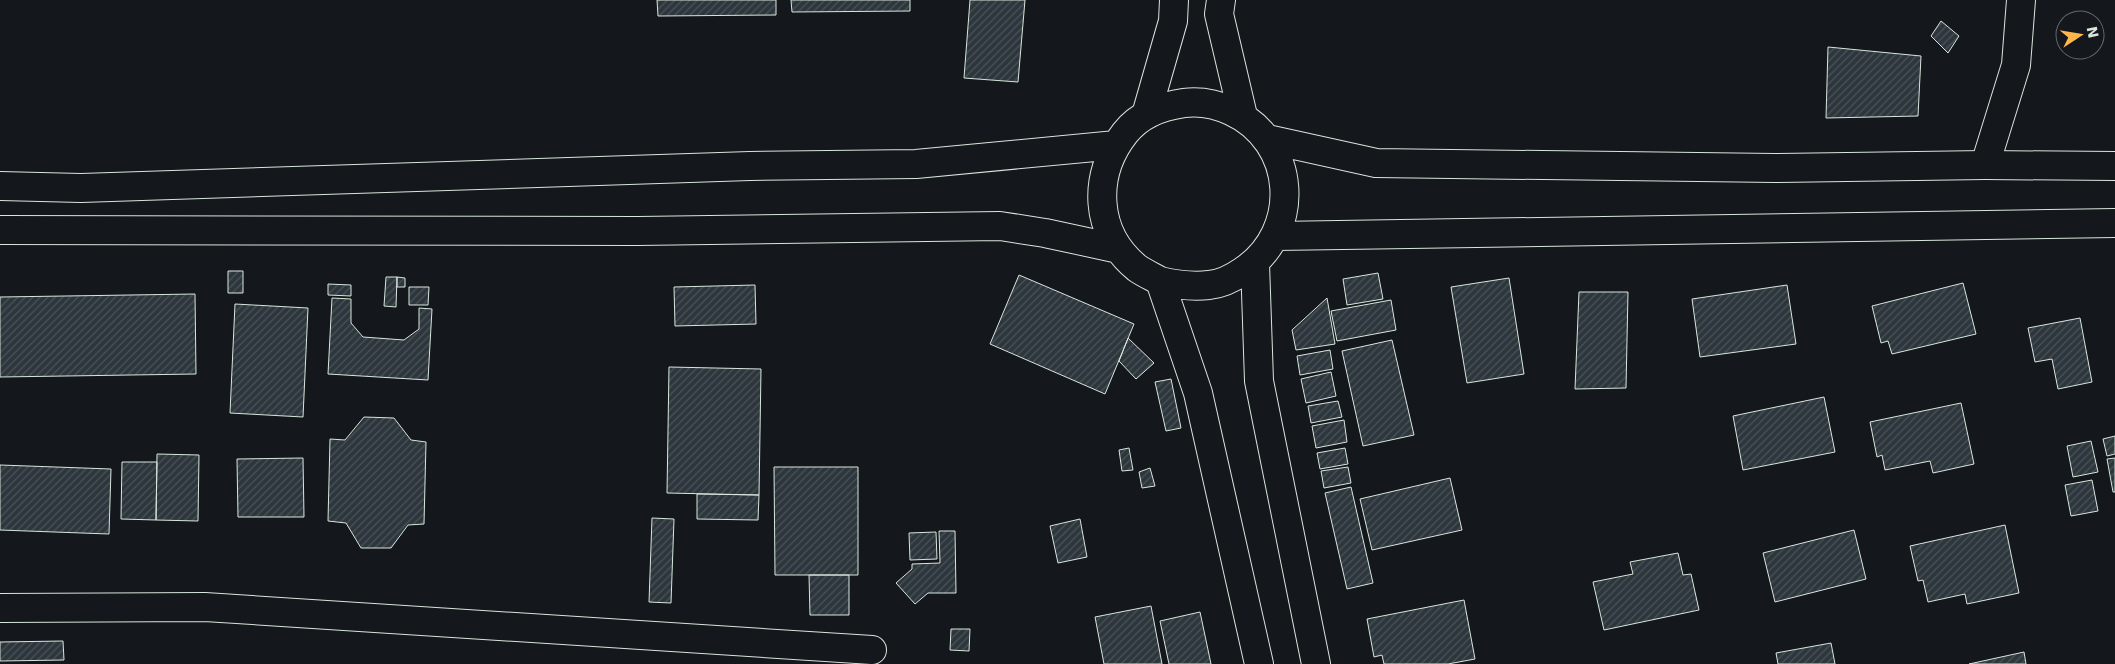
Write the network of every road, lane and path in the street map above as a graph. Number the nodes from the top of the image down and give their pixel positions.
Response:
1 (1174, 0) edge
2 (1221, 0) edge
3 (2021, 0) edge
4 (1146, 115) junction
5 (1243, 116) junction
6 (1267, 139) junction
7 (1116, 144) junction
8 (1985, 165) junction
9 (2115, 166) edge
10 (0, 186) edge
11 (2115, 223) edge
12 (0, 230) edge
13 (1276, 236) junction
14 (1119, 249) junction
15 (1255, 263) junction
16 (1160, 281) junction
17 (0, 608) edge
18 (872, 650) dead end
19 (1259, 664) edge
20 (1316, 664) edge

1 - 4 street
2 - 5 street
3 - 8 street
4 - 5 street
4 - 7 street
5 - 6 street
6 - 8 street
6 - 13 street
7 - 10 street
7 - 14 street
8 - 9 street
11 - 13 street
12 - 14 street
13 - 15 street
14 - 16 street
15 - 16 street
15 - 20 street
16 - 19 street
17 - 18 street

